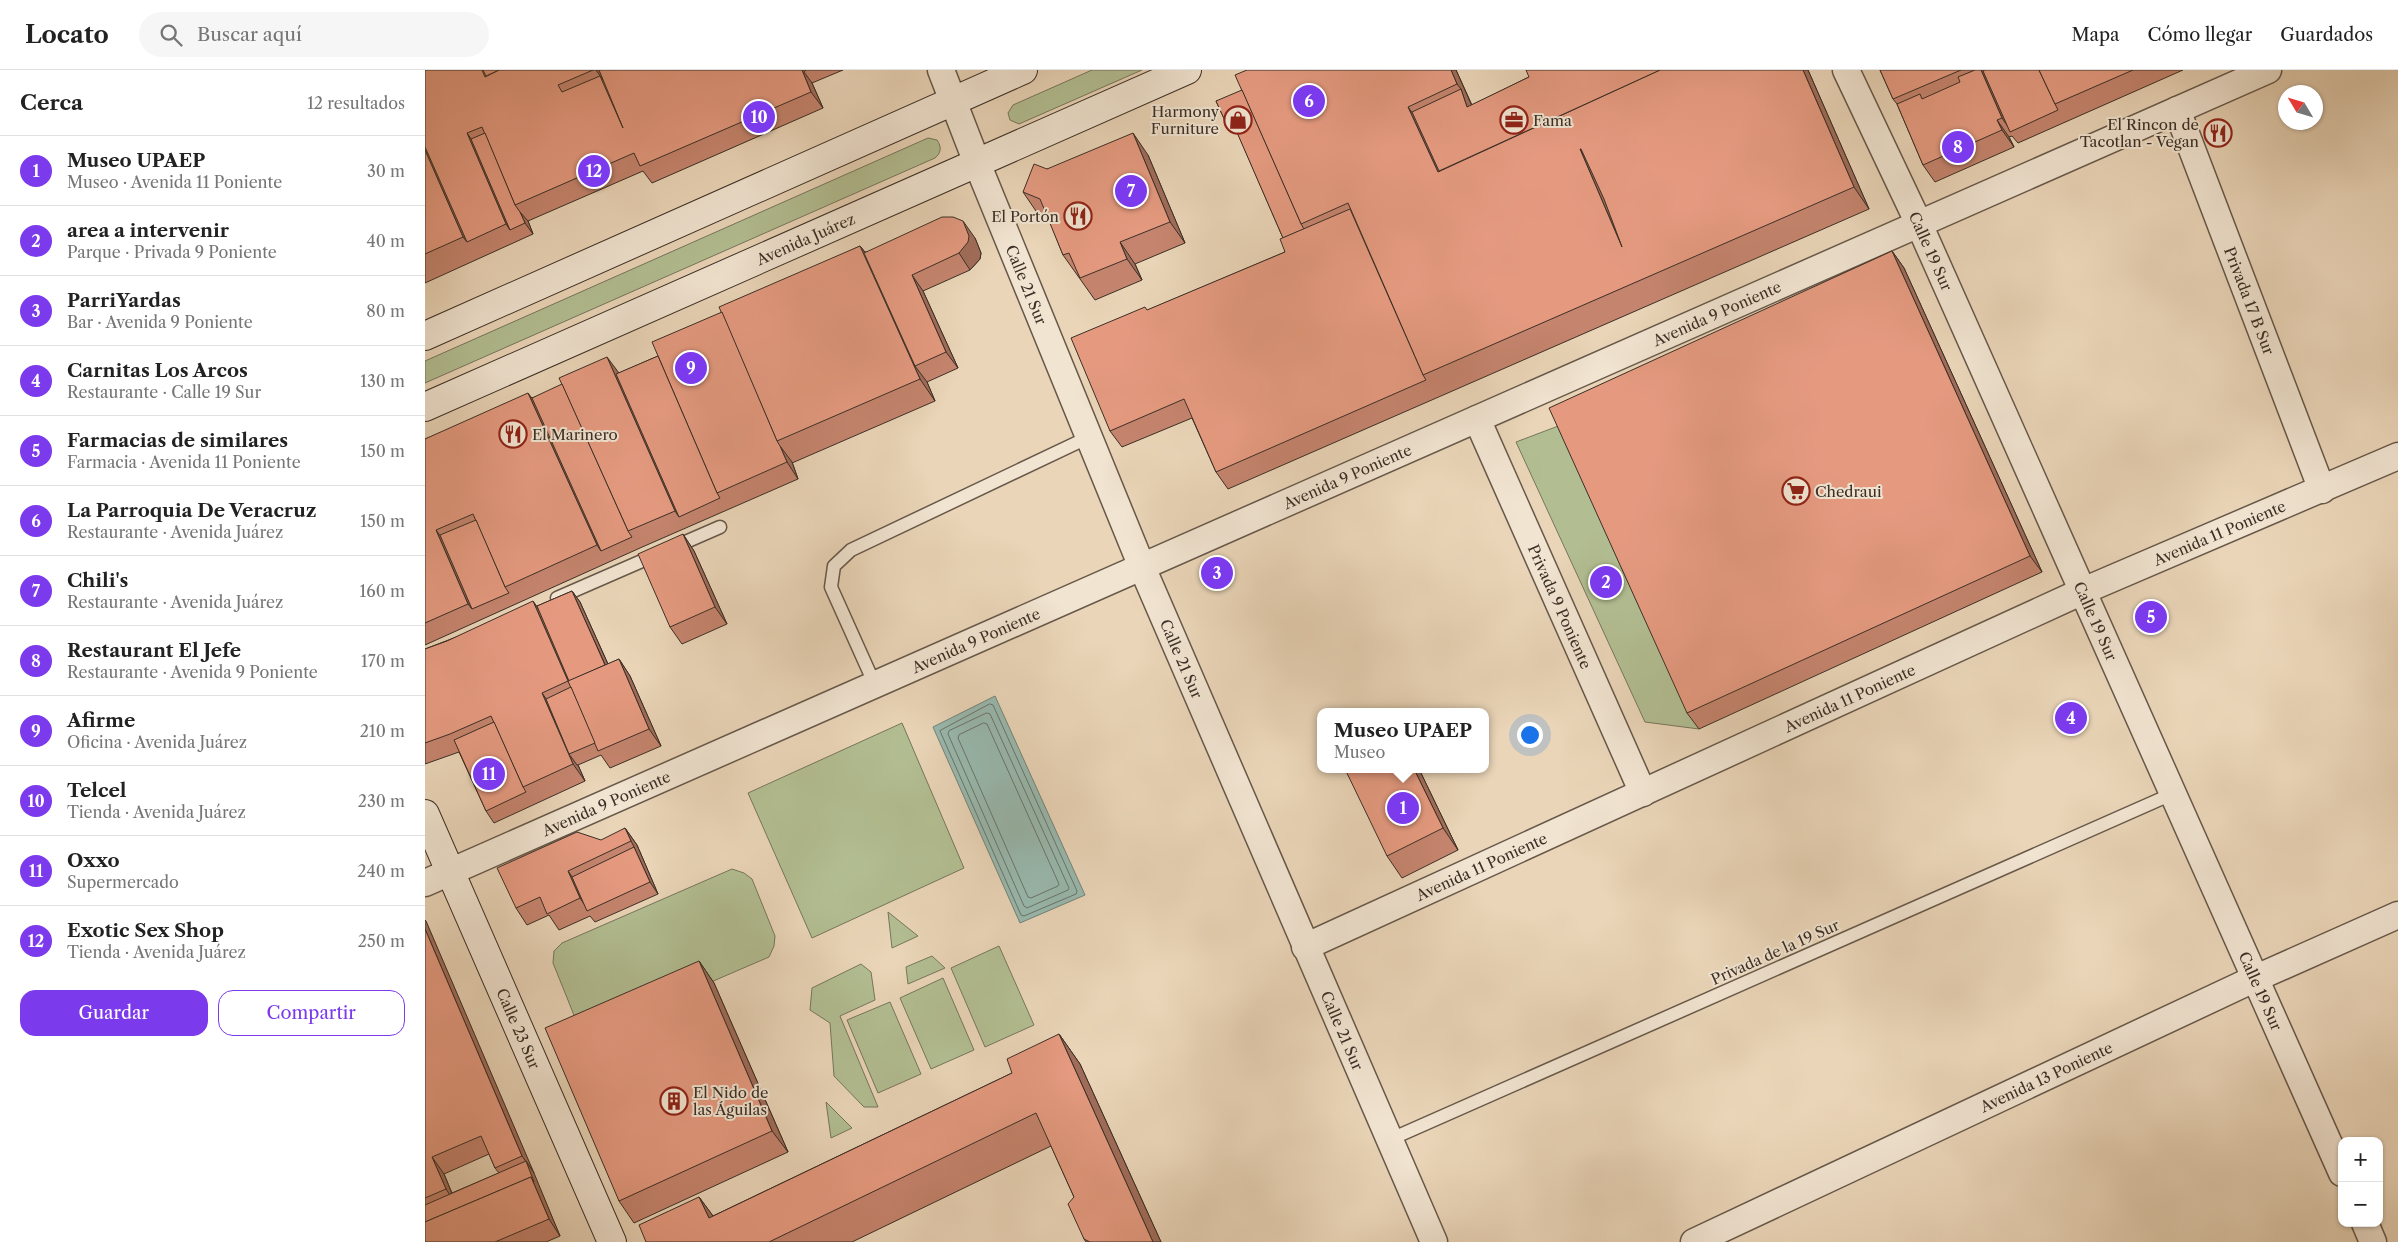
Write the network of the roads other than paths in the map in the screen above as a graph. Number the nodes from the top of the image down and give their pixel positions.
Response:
1 (941, 70) edge
2 (1023, 70) edge
3 (1187, 70) edge
4 (1846, 70) edge
5 (2268, 70) edge
6 (954, 101) junction
7 (2177, 110) junction
8 (977, 163) junction
9 (1919, 224) junction
10 (425, 336) edge
11 (425, 407) edge
12 (1477, 419) junction
13 (1089, 437) junction
14 (2398, 456) edge
15 (2322, 490) junction
16 (720, 527) dead end
17 (1142, 567) junction
18 (2083, 591) junction
19 (541, 606) edge
20 (875, 685) junction
21 (1643, 793) junction
22 (2172, 794) junction
23 (425, 814) edge
24 (451, 872) junction
25 (425, 883) edge
26 (2398, 915) edge
27 (1305, 946) junction
28 (2254, 979) junction
29 (1391, 1139) junction
30 (2338, 1164) edge
31 (2367, 1227) edge
32 (612, 1242) edge
33 (1434, 1242) edge
34 (1695, 1242) edge
35 (2373, 1242) edge

1 - 6 street, Calle 21 Sur
2 - 6 main road
3 - 8 main road, Avenida Juárez
4 - 9 street, Calle 19 Sur
5 - 7 street, Avenida 9 Poniente
6 - 8 street, Calle 21 Sur
6 - 10 main road
7 - 9 street, Avenida 9 Poniente
7 - 15 street, Privada 17 B Sur
8 - 11 main road, Avenida Juárez
8 - 13 street, Calle 21 Sur
9 - 12 street, Avenida 9 Poniente
9 - 18 street, Calle 19 Sur
12 - 17 street, Avenida 9 Poniente
12 - 21 street, Privada 9 Poniente
13 - 17 street, Calle 21 Sur
13 - 20 lane
14 - 15 street, Avenida 11 Poniente
15 - 18 street, Avenida 11 Poniente
16 - 19 lane
17 - 20 street, Avenida 9 Poniente
17 - 27 street, Calle 21 Sur
18 - 21 street, Avenida 11 Poniente
18 - 22 street, Calle 19 Sur
20 - 24 street, Avenida 9 Poniente
21 - 27 street, Avenida 11 Poniente
22 - 28 street, Calle 19 Sur
22 - 29 lane, Privada de la 19 Sur
23 - 24 main road, Calle 23 Sur
24 - 25 street, Avenida 9 Poniente
24 - 32 main road, Calle 23 Sur
26 - 28 street, Avenida 13 Poniente
27 - 29 street, Calle 21 Sur
28 - 30 street, Calle 19 Sur
28 - 34 street, Avenida 13 Poniente
29 - 33 street, Calle 21 Sur
31 - 35 street

